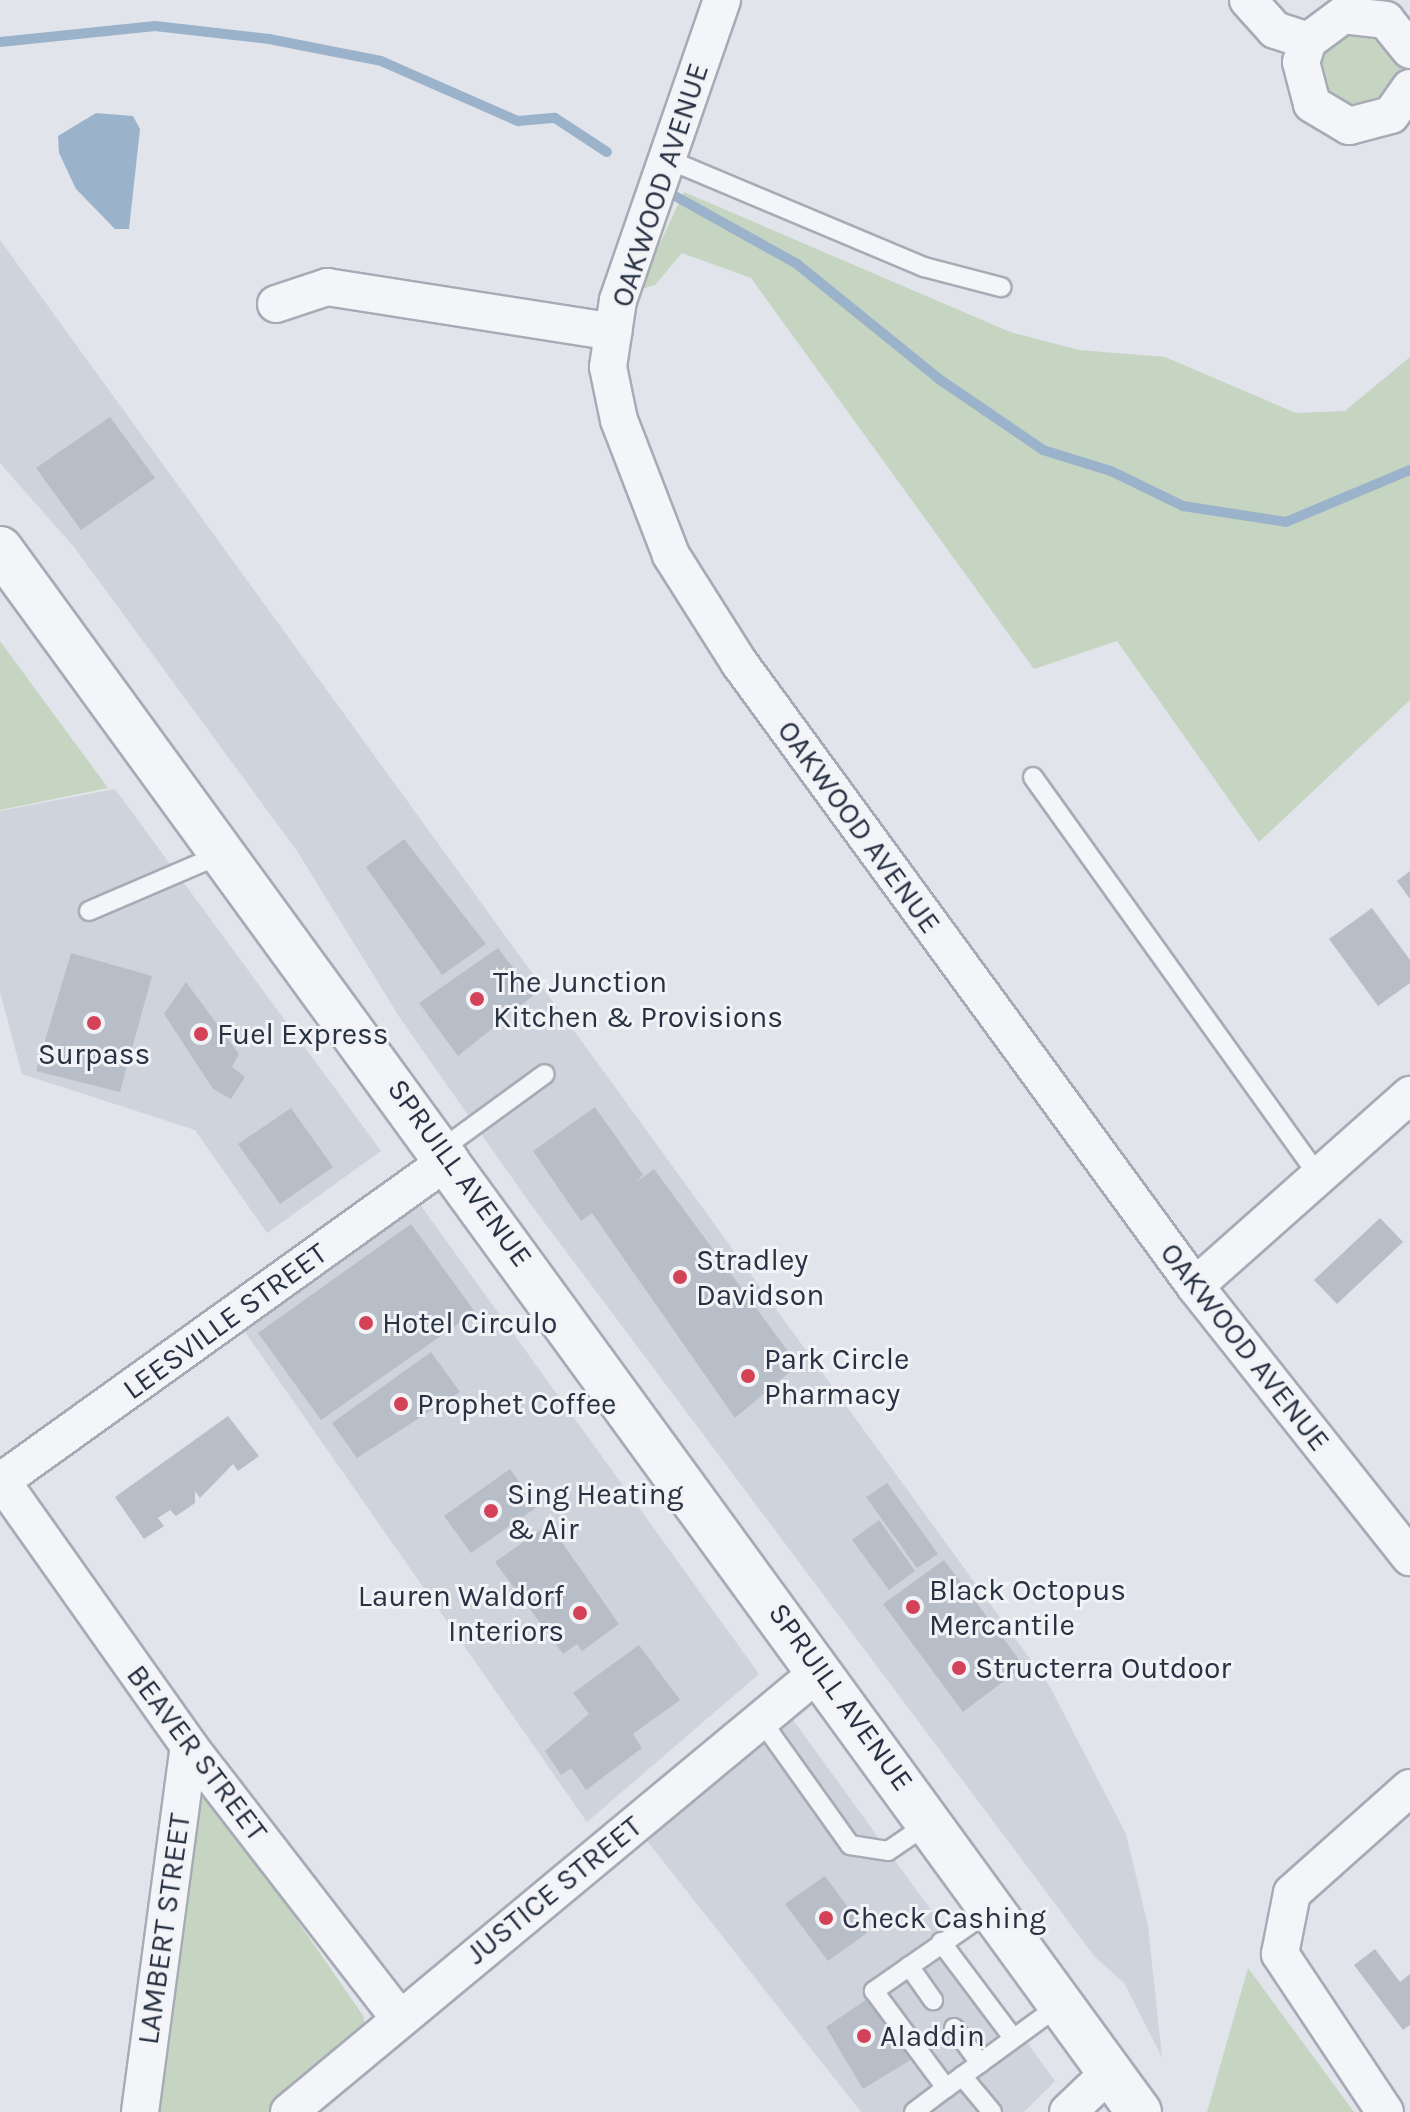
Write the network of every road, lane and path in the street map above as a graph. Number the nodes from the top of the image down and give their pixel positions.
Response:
1 (722, 0) edge
2 (1248, 0) edge
3 (1308, 41) junction
4 (1410, 50) edge
5 (1410, 88) edge
6 (667, 159) junction
7 (1001, 287) dead end
8 (276, 304) dead end
9 (613, 332) junction
10 (0, 549) edge
11 (1033, 777) dead end
12 (224, 853) junction
13 (89, 911) dead end
14 (545, 1074) dead end
15 (1410, 1095) edge
16 (446, 1154) junction
17 (1320, 1178) junction
18 (1195, 1286) junction
19 (1, 1482) edge
20 (1410, 1557) edge
21 (821, 1670) junction
22 (761, 1720) junction
23 (189, 1746) junction
24 (1410, 1788) edge
25 (930, 1822) junction
26 (992, 1909) junction
27 (941, 1942) junction
28 (909, 1966) junction
29 (933, 2000) dead end
30 (1061, 2004) junction
31 (399, 2018) junction
32 (954, 2028) dead end
33 (1013, 2038) junction
34 (980, 2063) junction
35 (1110, 2072) junction
36 (962, 2076) junction
37 (946, 2088) junction
38 (140, 2112) edge
39 (289, 2112) edge
40 (914, 2112) edge
41 (992, 2112) edge
42 (1068, 2112) edge
43 (1139, 2112) edge
44 (1385, 2112) edge

1 - 6 street, OAKWOOD AVENUE
2 - 3 street
3 - 4 street
3 - 5 street
6 - 7 lane
6 - 9 street, OAKWOOD AVENUE
8 - 9 street
9 - 18 street, OAKWOOD AVENUE
10 - 12 street, SPRUILL AVENUE
11 - 17 lane
12 - 13 lane
12 - 16 street, SPRUILL AVENUE
14 - 16 lane
15 - 17 street
16 - 19 street, LEESVILLE STREET
16 - 21 street, SPRUILL AVENUE
17 - 18 street
18 - 20 street, OAKWOOD AVENUE
19 - 23 street, BEAVER STREET
21 - 22 street, JUSTICE STREET
21 - 25 street, SPRUILL AVENUE
22 - 25 lane
22 - 31 street, JUSTICE STREET
23 - 31 street, BEAVER STREET
23 - 38 street, LAMBERT STREET
24 - 44 street
25 - 26 street, SPRUILL AVENUE
26 - 27 lane
26 - 30 street, SPRUILL AVENUE
27 - 28 lane
27 - 33 lane
28 - 29 lane
28 - 37 lane
30 - 33 lane
30 - 35 street, SPRUILL AVENUE
31 - 39 street, JUSTICE STREET
32 - 34 lane
33 - 34 lane
34 - 36 lane
35 - 42 street
35 - 43 street, SPRUILL AVENUE
36 - 37 lane
36 - 41 lane
37 - 40 lane

